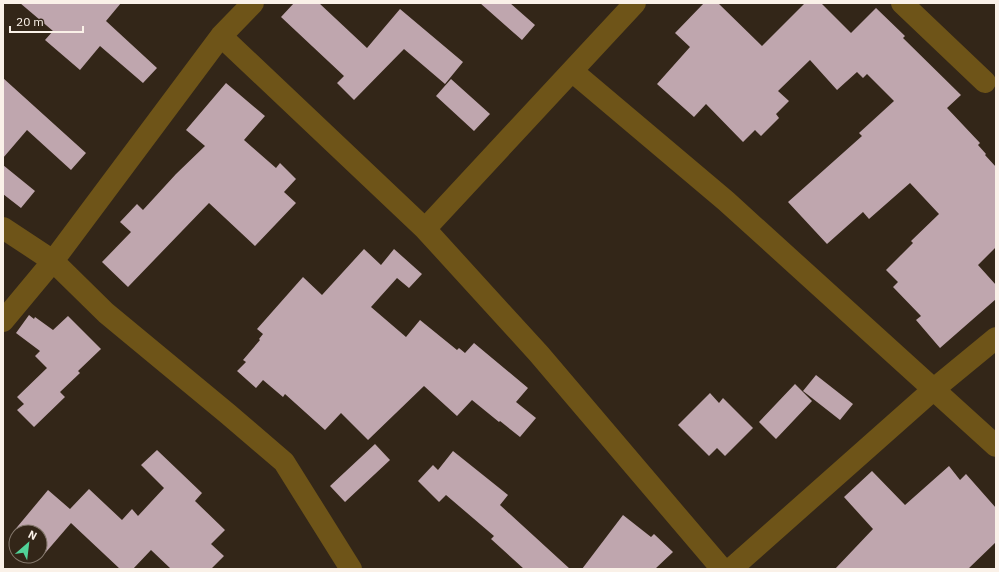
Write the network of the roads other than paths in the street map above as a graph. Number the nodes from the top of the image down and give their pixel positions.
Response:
1 (253, 3) edge
2 (634, 3) edge
3 (902, 3) edge
4 (221, 36) junction
5 (572, 71) junction
6 (984, 82) dead end
7 (3, 228) edge
8 (425, 229) junction
9 (53, 261) junction
10 (3, 320) edge
11 (996, 338) edge
12 (934, 389) junction
13 (996, 446) edge
14 (351, 569) edge
15 (722, 569) edge
16 (731, 569) edge

1 - 4 street
2 - 5 street
3 - 6 street
4 - 8 street
4 - 9 street
5 - 8 street
5 - 12 street
7 - 9 street
8 - 15 street
9 - 10 street
9 - 14 street
11 - 12 street
12 - 13 street
12 - 16 street

